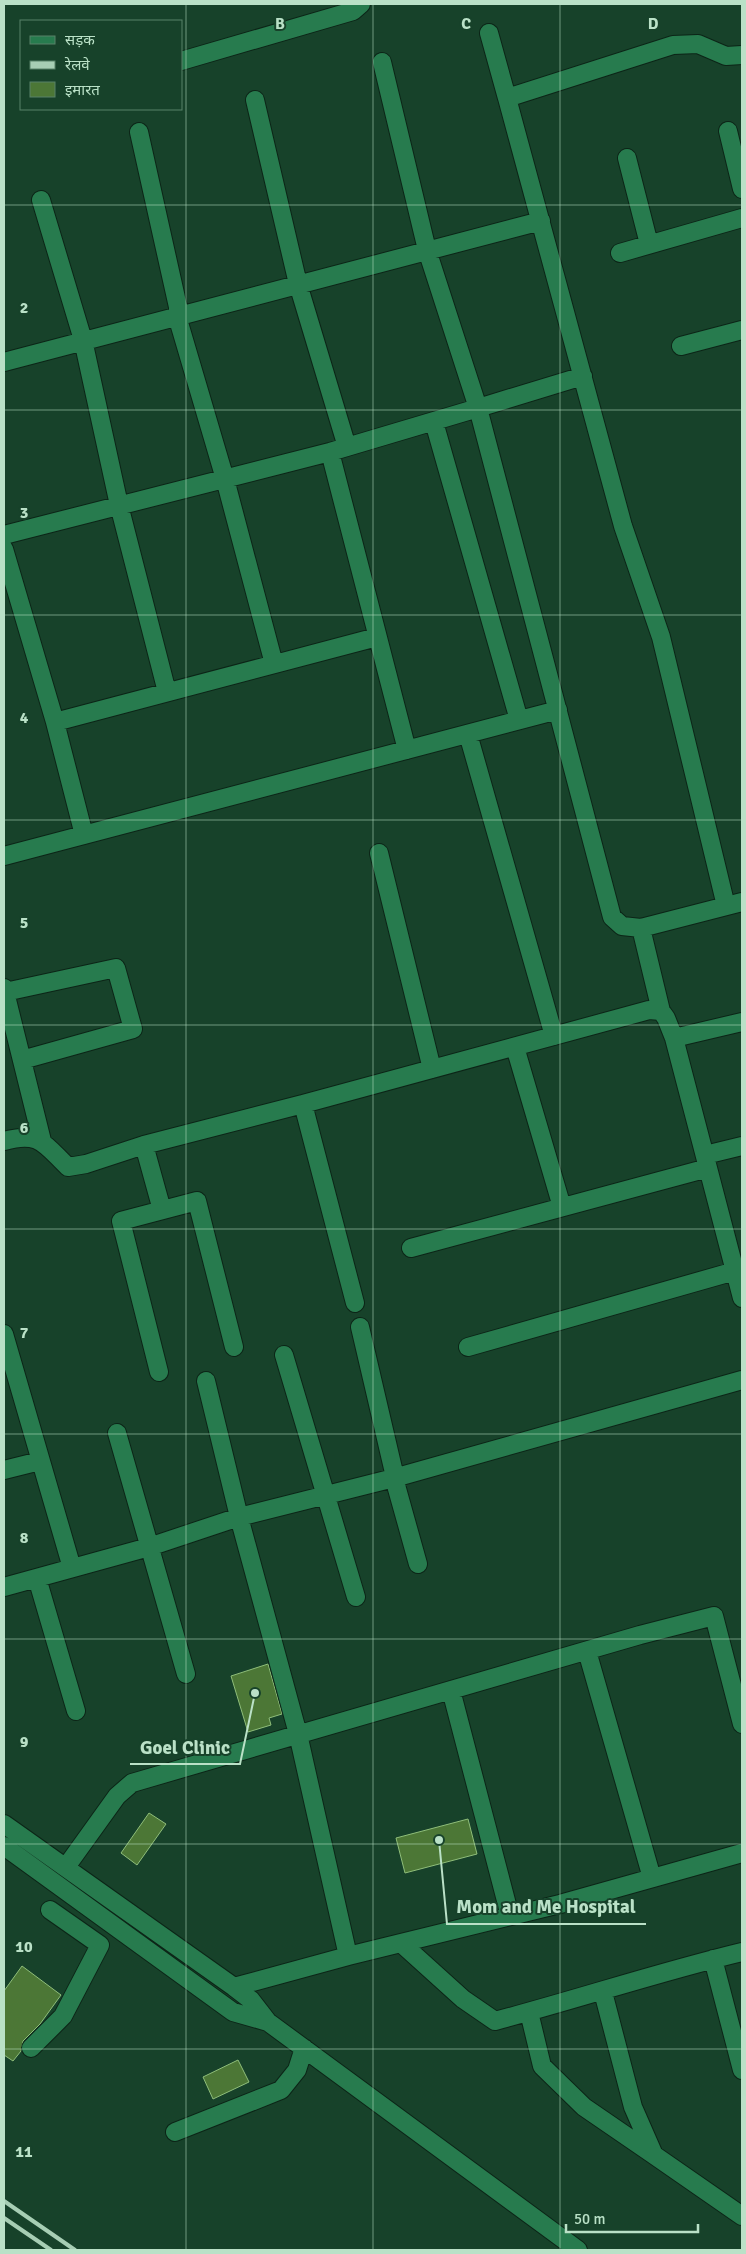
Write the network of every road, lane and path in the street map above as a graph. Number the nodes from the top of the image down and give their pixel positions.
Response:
1 (355, 6) edge
2 (489, 33) dead end
3 (742, 55) edge
4 (182, 61) edge
5 (382, 62) dead end
6 (508, 98) junction
7 (256, 100) dead end
8 (728, 131) dead end
9 (139, 132) dead end
10 (627, 158) dead end
11 (742, 189) edge
12 (41, 200) dead end
13 (742, 218) edge
14 (541, 221) junction
15 (650, 244) junction
16 (427, 250) junction
17 (620, 253) dead end
18 (298, 284) junction
19 (177, 316) junction
20 (742, 330) edge
21 (83, 340) junction
22 (681, 346) dead end
23 (4, 362) edge
24 (583, 376) junction
25 (478, 408) junction
26 (434, 422) junction
27 (338, 449) junction
28 (225, 479) junction
29 (118, 505) junction
30 (4, 535) edge
31 (4, 549) edge
32 (377, 637) junction
33 (274, 664) junction
34 (167, 692) junction
35 (558, 710) junction
36 (519, 720) junction
37 (55, 722) junction
38 (468, 734) junction
39 (407, 750) junction
40 (84, 835) junction
41 (379, 853) dead end
42 (4, 856) edge
43 (734, 904) edge
44 (641, 928) junction
45 (4, 990) edge
46 (661, 1010) junction
47 (742, 1022) edge
48 (554, 1036) junction
49 (674, 1038) junction
50 (515, 1047) junction
51 (22, 1060) junction
52 (432, 1069) junction
53 (303, 1104) junction
54 (42, 1140) junction
55 (4, 1141) edge
56 (144, 1145) junction
57 (742, 1146) edge
58 (707, 1161) junction
59 (562, 1207) junction
60 (162, 1210) junction
61 (411, 1248) dead end
62 (736, 1272) junction
63 (742, 1296) edge
64 (355, 1303) dead end
65 (360, 1327) dead end
66 (4, 1334) edge
67 (234, 1347) dead end
68 (468, 1347) dead end
69 (284, 1355) dead end
70 (159, 1372) dead end
71 (742, 1380) edge
72 (206, 1381) dead end
73 (117, 1433) dead end
74 (40, 1461) junction
75 (4, 1470) edge
76 (394, 1478) junction
77 (324, 1495) junction
78 (239, 1517) junction
79 (149, 1547) junction
80 (418, 1564) dead end
81 (72, 1568) junction
82 (37, 1578) junction
83 (4, 1587) edge
84 (356, 1597) dead end
85 (587, 1650) junction
86 (186, 1674) dead end
87 (451, 1690) junction
88 (76, 1711) dead end
89 (742, 1724) edge
90 (298, 1734) junction
91 (4, 1824) edge
92 (4, 1846) edge
93 (742, 1853) edge
94 (66, 1867) junction
95 (652, 1878) junction
96 (125, 1909) junction
97 (50, 1910) dead end
98 (510, 1916) junction
99 (113, 1925) junction
100 (401, 1943) junction
101 (100, 1945) junction
102 (742, 1952) edge
103 (348, 1956) junction
104 (713, 1959) junction
105 (234, 1987) junction
106 (603, 1992) junction
107 (529, 2012) junction
108 (268, 2022) junction
109 (31, 2048) dead end
110 (304, 2048) junction
111 (742, 2070) edge
112 (175, 2132) dead end
113 (654, 2155) junction
114 (742, 2216) edge
115 (578, 2250) edge

1 - 4 street
2 - 6 street
3 - 6 street
5 - 16 street
6 - 14 street
7 - 18 street
8 - 11 street
9 - 19 street
10 - 15 street
12 - 21 street
13 - 15 street
14 - 16 street
14 - 24 street
15 - 17 street
16 - 18 street
16 - 25 street
18 - 19 street
18 - 27 street
19 - 21 street
19 - 28 street
20 - 22 street
21 - 23 street
21 - 29 street
24 - 25 street
24 - 43 street
25 - 26 street
25 - 35 street
26 - 27 street
26 - 36 street
27 - 28 street
27 - 32 street
28 - 29 street
28 - 33 street
29 - 30 street
29 - 34 street
31 - 37 street
32 - 33 street
32 - 39 street
33 - 34 street
34 - 37 street
35 - 36 street
35 - 44 street
36 - 38 street
37 - 40 street
38 - 39 street
38 - 48 street
39 - 40 street
40 - 42 street
41 - 52 street
43 - 44 street
44 - 46 street
45 - 51 street
45 - 51 street
46 - 48 street
46 - 49 street
47 - 49 street
48 - 50 street
49 - 58 street
50 - 52 street
50 - 59 street
51 - 54 street
52 - 53 street
53 - 56 street
53 - 64 street
54 - 55 street
54 - 56 street
56 - 60 street
57 - 58 street
58 - 59 street
58 - 62 street
59 - 61 street
60 - 67 street
60 - 70 street
62 - 63 street
62 - 68 street
65 - 76 street
66 - 74 street
69 - 77 street
71 - 76 street
72 - 78 street
73 - 79 street
74 - 75 street
74 - 81 street
76 - 77 street
76 - 80 street
77 - 78 street
77 - 84 street
78 - 79 street
78 - 90 street
79 - 81 street
79 - 86 street
81 - 82 street
82 - 83 street
82 - 88 street
85 - 87 street
85 - 89 street
85 - 95 street
87 - 90 street
87 - 98 street
90 - 94 street
90 - 103 street
91 - 94 street
92 - 99 street
93 - 95 street
94 - 96 street
95 - 98 street
96 - 99 street
96 - 105 street
97 - 101 street
98 - 100 street
99 - 101 street
99 - 108 street
100 - 103 street
100 - 107 street
101 - 109 street
102 - 104 street
103 - 105 street
104 - 106 street
104 - 111 street
105 - 108 street
106 - 107 street
106 - 113 street
107 - 113 street
108 - 110 street
110 - 112 street
110 - 115 street
113 - 114 street

